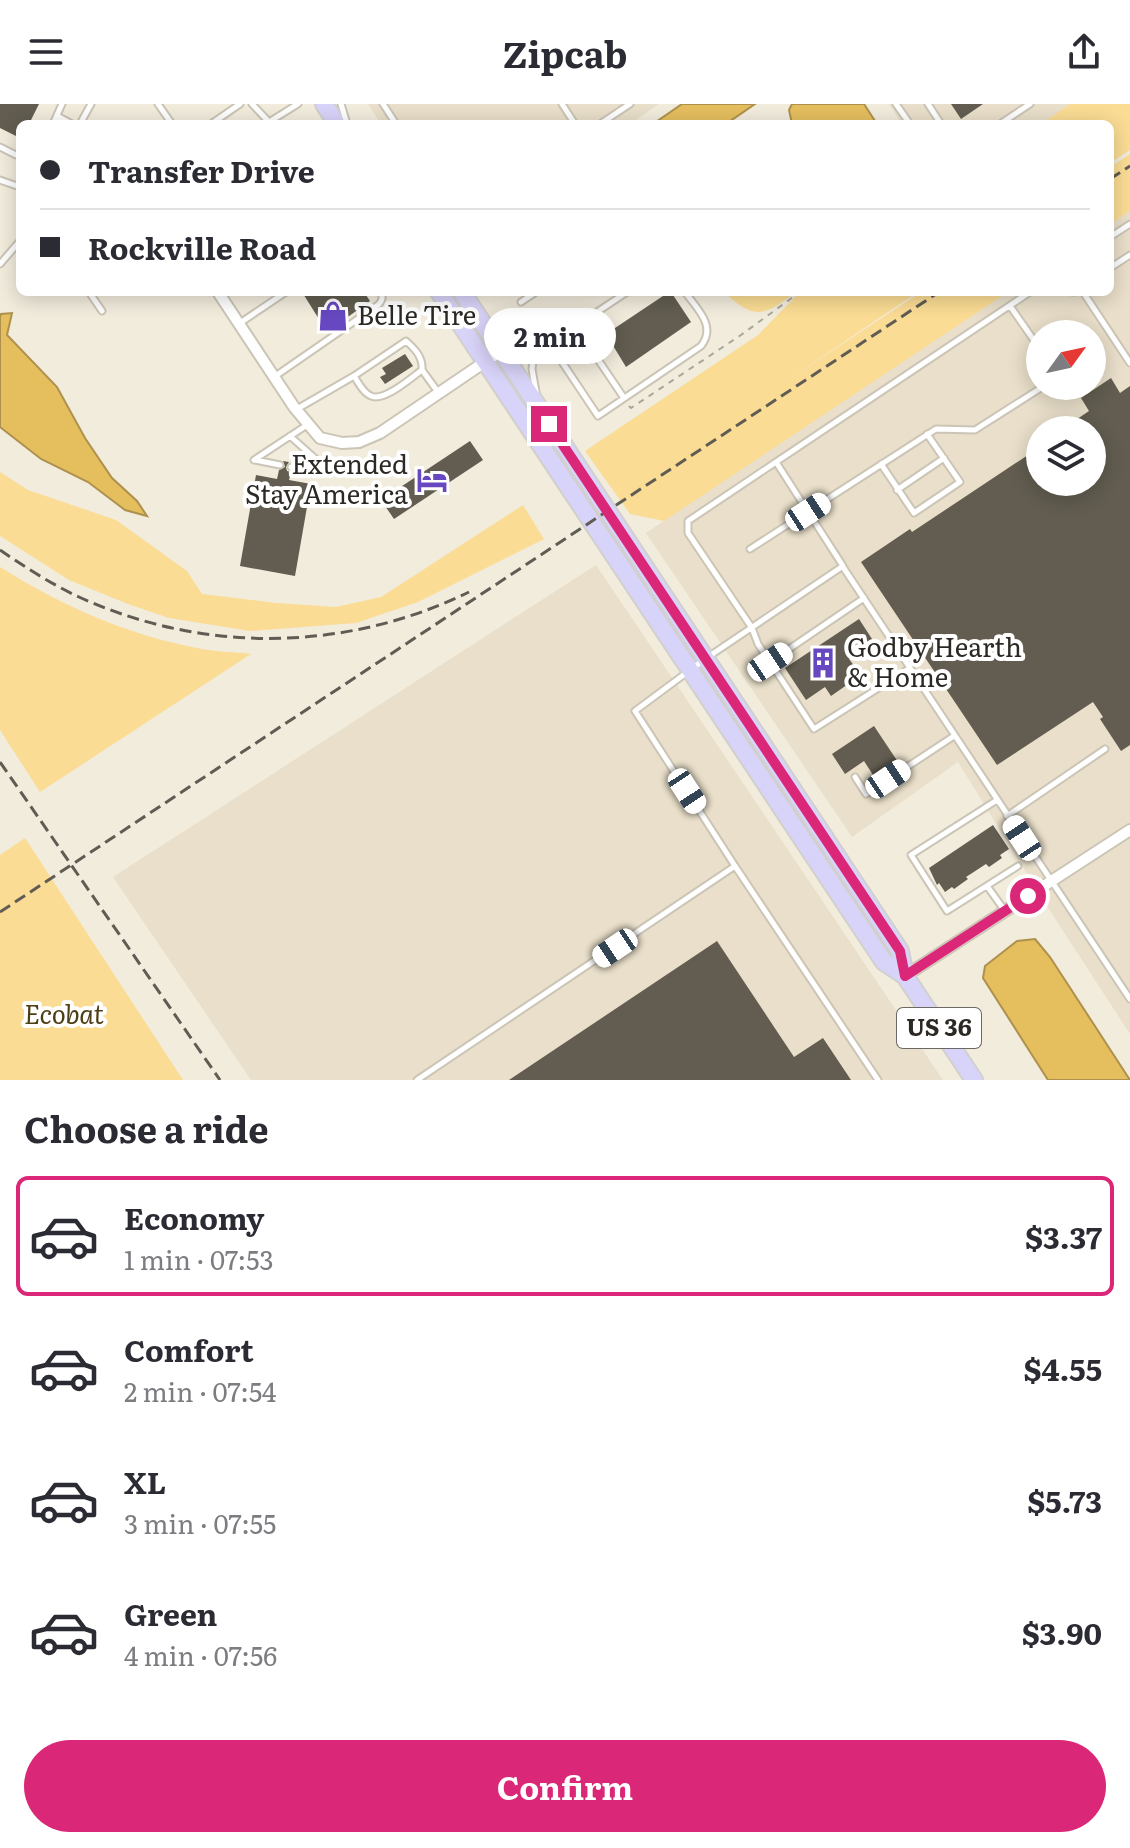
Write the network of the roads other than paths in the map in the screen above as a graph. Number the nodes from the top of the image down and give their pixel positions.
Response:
1 (62, 104) edge
2 (240, 104) edge
3 (252, 104) edge
4 (298, 104) edge
5 (630, 104) edge
6 (1030, 104) edge
7 (57, 116) junction
8 (55, 120) edge
9 (64, 120) edge
10 (217, 120) edge
11 (265, 120) edge
12 (273, 120) edge
13 (606, 120) edge
14 (1006, 120) edge
15 (0, 147) edge
16 (16, 155) dead end
17 (16, 246) edge
18 (0, 264) edge
19 (92, 296) edge
20 (221, 296) edge
21 (280, 296) edge
22 (382, 296) edge
23 (442, 296) edge
24 (465, 296) edge
25 (530, 296) edge
26 (621, 296) edge
27 (688, 296) edge
28 (1024, 296) edge
29 (1086, 296) edge
30 (521, 302) dead end
31 (1010, 306) junction
32 (102, 311) dead end
33 (239, 324) junction
34 (576, 327) junction
35 (1026, 329) edge
36 (550, 344) junction
37 (501, 351) junction
38 (534, 354) junction
39 (484, 362) junction
40 (1130, 363) edge
41 (422, 370) junction
42 (354, 376) junction
43 (274, 377) junction
44 (438, 393) junction
45 (1026, 397) edge
46 (624, 398) junction
47 (538, 408) junction
48 (296, 410) junction
49 (308, 424) junction
50 (927, 434) junction
51 (290, 436) junction
52 (944, 458) junction
53 (776, 462) junction
54 (881, 464) junction
55 (280, 465) dead end
56 (291, 467) dead end
57 (897, 490) junction
58 (808, 512) junction
59 (750, 549) dead end
60 (843, 566) junction
61 (864, 598) junction
62 (752, 628) junction
63 (705, 659) junction
64 (770, 662) junction
65 (910, 668) junction
66 (690, 671) junction
67 (954, 736) junction
68 (1105, 749) dead end
69 (855, 777) dead end
70 (997, 800) junction
71 (1007, 816) junction
72 (1130, 830) edge
73 (735, 866) junction
74 (1018, 866) dead end
75 (1051, 881) junction
76 (987, 886) junction
77 (1005, 911) junction
78 (905, 976) junction
79 (1130, 999) edge
80 (417, 1080) edge
81 (878, 1080) edge
82 (974, 1080) edge

1 - 7 lane
2 - 10 lane
3 - 11 lane
4 - 12 lane
5 - 13 lane
6 - 14 lane
7 - 8 lane
7 - 9 lane
15 - 16 lane
17 - 18 lane
19 - 32 lane
20 - 33 street
21 - 33 lane
22 - 43 lane
23 - 39 main road, US 36
24 - 37 main road, US 36
25 - 30 lane
26 - 34 lane
27 - 46 lane
28 - 31 lane
29 - 40 lane
31 - 35 lane
31 - 53 lane
33 - 43 street
34 - 36 lane
34 - 46 lane
36 - 38 lane
36 - 46 lane
37 - 38 lane
37 - 39 street
37 - 47 main road, US 36
38 - 47 lane
39 - 44 street
39 - 66 main road, US 36
41 - 42 lane
41 - 42 lane
41 - 44 lane
42 - 48 lane
43 - 48 street
44 - 49 street
45 - 50 lane
47 - 63 main road, US 36
48 - 49 street
49 - 51 lane
50 - 52 lane
50 - 54 lane
51 - 55 lane
51 - 56 lane
52 - 57 lane
52 - 57 lane
53 - 58 lane
53 - 62 lane
54 - 57 lane
54 - 58 lane
58 - 59 lane
58 - 60 lane
60 - 61 lane
60 - 62 lane
61 - 64 lane
61 - 65 lane
62 - 63 lane
62 - 64 lane
63 - 66 lane
63 - 78 main road, US 36
64 - 65 lane
65 - 67 lane
66 - 73 lane
66 - 78 main road, US 36
67 - 69 lane
67 - 70 lane
68 - 71 lane
70 - 71 lane
70 - 76 lane
71 - 75 lane
72 - 75 street
73 - 80 lane
73 - 81 lane
74 - 76 lane
75 - 77 street
75 - 79 lane
76 - 77 lane
77 - 78 street
78 - 82 main road, US 36

